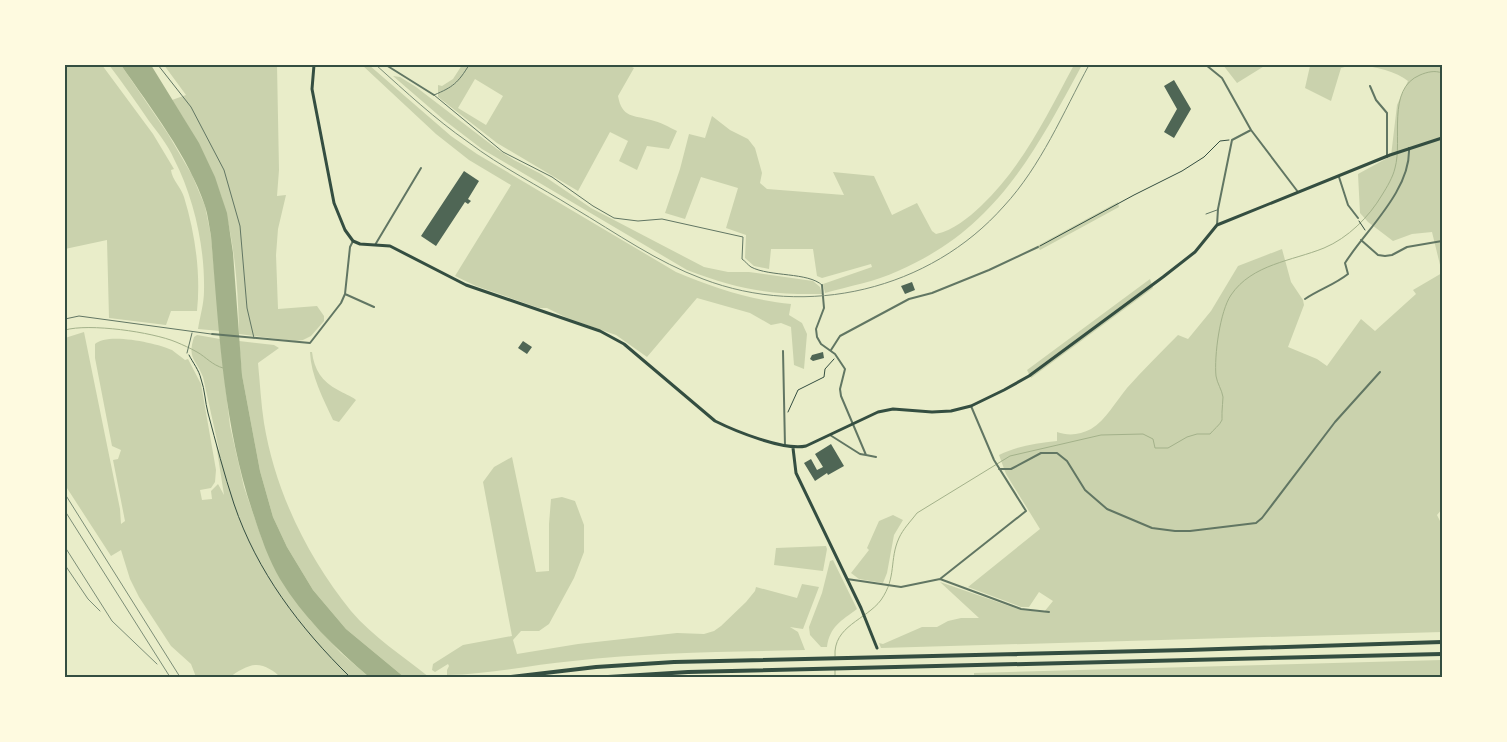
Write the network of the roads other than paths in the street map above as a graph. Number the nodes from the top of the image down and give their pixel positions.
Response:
1 (158, 65) edge
2 (314, 65) edge
3 (386, 65) edge
4 (469, 65) edge
5 (1206, 65) edge
6 (1370, 86) dead end
7 (434, 95) junction
8 (1251, 130) junction
9 (1442, 138) edge
10 (1409, 148) junction
11 (1388, 156) junction
12 (421, 168) dead end
13 (1339, 177) junction
14 (1298, 192) junction
15 (1218, 209) junction
16 (1206, 214) dead end
17 (1358, 218) road end
18 (1217, 225) junction
19 (1361, 240) junction
20 (353, 241) junction
21 (1442, 242) edge
22 (375, 245) junction
23 (1038, 247) road end
24 (822, 285) joint
25 (345, 294) junction
26 (1305, 299) dead end
27 (374, 307) dead end
28 (65, 319) edge
29 (192, 332) junction
30 (212, 334) joint
31 (254, 339) junction
32 (831, 350) junction
33 (783, 351) dead end
34 (188, 353) road end
35 (1380, 372) dead end
36 (971, 406) junction
37 (852, 425) junction
38 (830, 435) junction
39 (785, 446) junction
40 (793, 448) junction
41 (866, 455) junction
42 (876, 457) dead end
43 (998, 467) junction
44 (847, 579) junction
45 (940, 579) junction
46 (1049, 612) dead end
47 (1442, 642) edge
48 (877, 648) dead end
49 (1442, 654) edge
50 (511, 677) edge
51 (608, 677) edge

1 - 31 lane
2 - 20 main road
3 - 7 street
4 - 7 lane
5 - 8 street
6 - 11 street
7 - 24 lane
8 - 14 street
8 - 15 street
9 - 10 main road
10 - 11 main road
10 - 19 street
11 - 13 main road
12 - 22 street
13 - 14 main road
13 - 17 street
14 - 18 main road
15 - 16 lane
15 - 18 street
18 - 36 main road
19 - 21 street
19 - 26 street
20 - 22 main road
20 - 25 street
22 - 39 main road
23 - 32 street
24 - 32 street
25 - 27 street
25 - 31 street
28 - 29 lane
29 - 30 lane
29 - 34 lane
30 - 31 street
32 - 37 street
33 - 39 street
35 - 43 street
36 - 37 main road
36 - 43 street
37 - 38 main road
37 - 41 street
38 - 40 main road
38 - 41 street
39 - 40 main road
40 - 44 main road
41 - 42 street
43 - 45 street
44 - 45 street
44 - 48 main road
45 - 46 street
47 - 50 highway
49 - 51 highway

